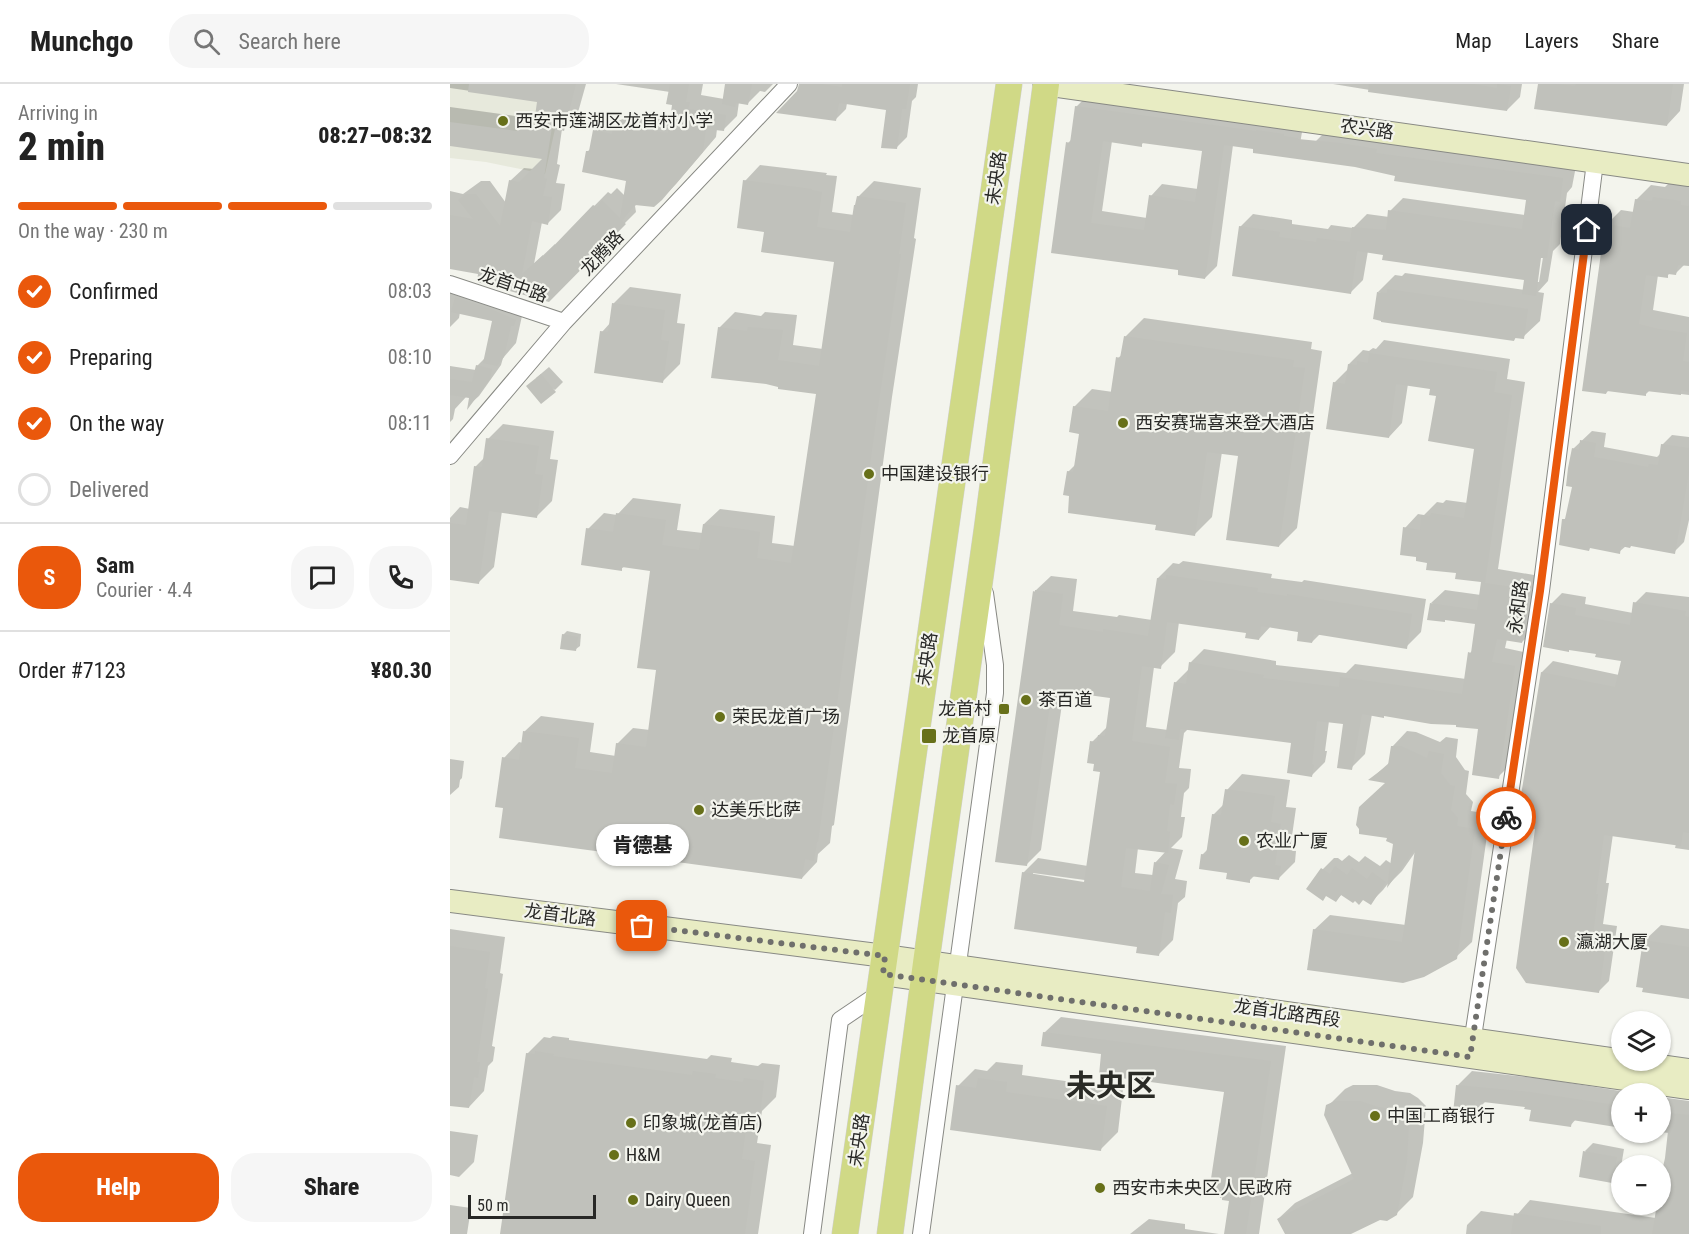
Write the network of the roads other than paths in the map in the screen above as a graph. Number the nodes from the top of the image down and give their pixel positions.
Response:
1 (789, 84) edge
2 (1009, 84) edge
3 (1046, 84) edge
4 (1595, 162) junction
5 (1689, 175) edge
6 (450, 284) edge
7 (564, 322) junction
8 (450, 456) edge
9 (983, 554) junction
10 (450, 901) edge
11 (924, 971) junction
12 (883, 974) junction
13 (956, 976) junction
14 (1471, 1048) junction
15 (1689, 1070) edge
16 (1689, 1088) edge
17 (812, 1234) edge
18 (845, 1234) edge
19 (890, 1234) edge
20 (921, 1234) edge

1 - 7 street, 龙腾路
2 - 12 main road, 未央路
3 - 4 street, 农兴路
3 - 9 main road, 未央路
4 - 5 street, 农兴路
4 - 14 street, 永和路
6 - 7 street, 龙首中路
7 - 8 street, 龙腾路
9 - 11 main road, 未央路
9 - 13 street
10 - 12 street, 龙首北路
11 - 12 street, 龙首北路西段
11 - 13 street, 龙首北路西段
11 - 19 main road, 未央路
12 - 17 street
12 - 18 main road, 未央路
13 - 14 street, 龙首北路西段
13 - 20 street
14 - 15 street, 龙首北路西段
14 - 16 street, 龙首北路西段

